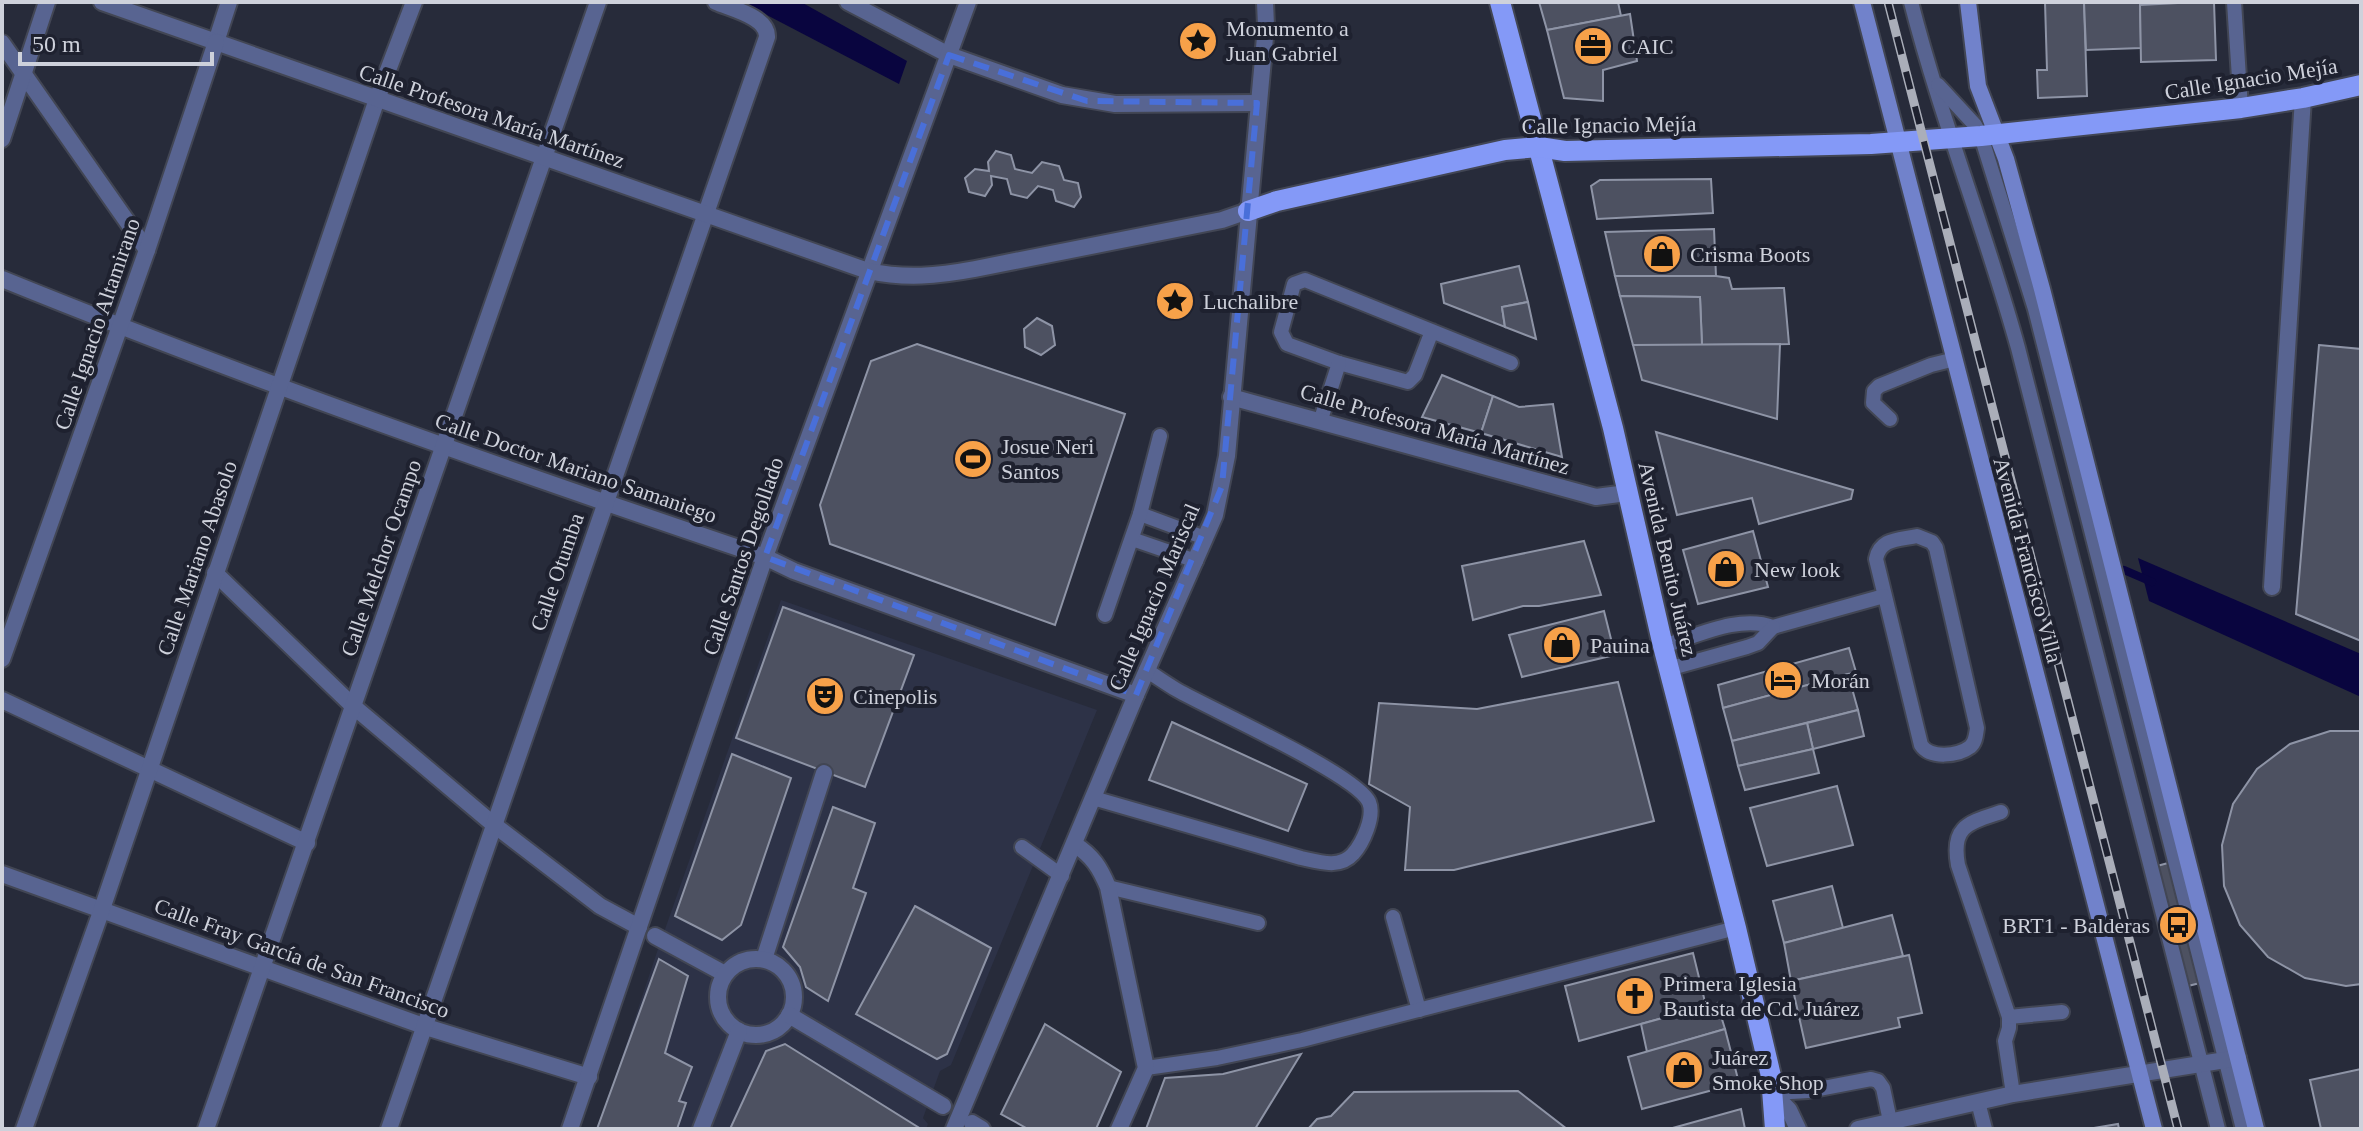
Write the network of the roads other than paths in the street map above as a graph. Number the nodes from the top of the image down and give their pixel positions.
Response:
1 (47, 2) edge
2 (102, 2) edge
3 (229, 2) edge
4 (414, 2) edge
5 (598, 2) edge
6 (716, 2) edge
7 (848, 2) edge
8 (968, 2) edge
9 (1265, 2) edge
10 (1500, 2) edge
11 (1862, 2) edge
12 (1911, 2) edge
13 (1968, 2) edge
14 (2234, 2) edge
15 (216, 42) junction
16 (2, 43) edge
17 (949, 55) junction
18 (23, 72) junction
19 (1930, 75) junction
20 (2361, 85) edge
21 (2303, 98) junction
22 (377, 99) junction
23 (1257, 103) junction
24 (2241, 108) junction
25 (1989, 135) junction
26 (1951, 138) junction
27 (2, 139) edge
28 (1897, 142) junction
29 (1539, 147) junction
30 (545, 158) junction
31 (1248, 211) junction
32 (707, 215) junction
33 (147, 250) junction
34 (868, 271) junction
35 (2, 279) edge
36 (120, 327) junction
37 (1432, 331) junction
38 (1955, 359) junction
39 (1339, 363) junction
40 (1511, 363) dead end
41 (280, 386) junction
42 (1231, 397) junction
43 (1321, 419) junction
44 (1890, 419) dead end
45 (1160, 436) dead end
46 (444, 446) junction
47 (1627, 493) junction
48 (605, 501) junction
49 (1140, 514) junction
50 (1205, 538) junction
51 (1132, 539) junction
52 (765, 557) junction
53 (1196, 561) junction
54 (215, 573) junction
55 (2272, 587) dead end
56 (1884, 596) junction
57 (1105, 615) dead end
58 (1773, 627) junction
59 (1663, 646) junction
60 (2, 659) edge
61 (1668, 669) junction
62 (1146, 670) junction
63 (1136, 695) junction
64 (2, 700) edge
65 (353, 706) junction
66 (148, 768) junction
67 (824, 773) dead end
68 (1093, 798) junction
69 (2001, 812) dead end
70 (493, 824) junction
71 (307, 843) junction
72 (1074, 844) junction
73 (1022, 847) dead end
74 (2, 874) edge
75 (1062, 876) junction
76 (1108, 887) junction
77 (102, 909) junction
78 (1393, 917) dead end
79 (1258, 923) dead end
80 (639, 927) junction
81 (1736, 928) junction
82 (655, 936) dead end
83 (764, 959) junction
84 (263, 970) junction
85 (725, 974) junction
86 (1419, 1010) junction
87 (2062, 1012) dead end
88 (789, 1015) junction
89 (2009, 1017) junction
90 (426, 1027) junction
91 (739, 1031) junction
92 (2231, 1059) junction
93 (2200, 1065) junction
94 (1146, 1068) junction
95 (2138, 1072) junction
96 (589, 1077) junction
97 (1773, 1093) junction
98 (2013, 1094) junction
99 (1978, 1102) junction
100 (943, 1106) dead end
101 (1890, 1121) junction
102 (24, 1129) edge
103 (206, 1129) edge
104 (389, 1129) edge
105 (570, 1129) edge
106 (701, 1129) edge
107 (954, 1129) edge
108 (1119, 1129) edge
109 (1775, 1129) edge
110 (1798, 1129) edge
111 (1858, 1129) edge
112 (1985, 1129) edge
113 (2154, 1129) edge
114 (2218, 1129) edge
115 (2243, 1129) edge
116 (2256, 1129) edge

1 - 18 street
2 - 15 street, Calle Profesora María Martínez
3 - 15 street, Calle Ignacio Altamirano
4 - 22 street, Calle Mariano Abasolo
5 - 30 street, Calle Melchor Ocampo
6 - 32 street, Calle Otumba
7 - 17 street
8 - 17 street, Calle Santos Degollado
9 - 23 street, Calle Ignacio Mariscal
10 - 29 main road, Avenida Benito Juárez
11 - 28 main road, Avenida Francisco Villa
12 - 19 lane, Avenida Francisco Villa
13 - 25 main road
14 - 24 lane
15 - 22 street, Calle Profesora María Martínez
15 - 33 street, Calle Ignacio Altamirano
16 - 18 street
17 - 23 street
17 - 34 street, Calle Santos Degollado
18 - 27 street
18 - 33 street
19 - 25 lane, Avenida Francisco Villa
19 - 26 lane, Avenida Francisco Villa
20 - 21 main road, Calle Ignacio Mejía
21 - 24 main road, Calle Ignacio Mejía
21 - 55 street
22 - 30 street, Calle Profesora María Martínez
22 - 41 street, Calle Mariano Abasolo
23 - 31 street, Calle Ignacio Mariscal
24 - 25 main road, Calle Ignacio Mejía
25 - 26 main road, Calle Ignacio Mejía
25 - 92 lane, Avenida Francisco Villa
25 - 92 main road, Avenida Francisco Villa
26 - 28 main road, Calle Ignacio Mejía
26 - 93 lane, Avenida Francisco Villa
28 - 29 main road, Calle Ignacio Mejía
28 - 38 main road, Avenida Francisco Villa
29 - 31 main road, Calle Ignacio Mejía
29 - 47 main road, Avenida Benito Juárez
30 - 32 street, Calle Profesora María Martínez
30 - 46 street, Calle Melchor Ocampo
31 - 34 street, Calle Ignacio Mejía
31 - 42 street, Calle Ignacio Mariscal
32 - 34 street, Calle Profesora María Martínez
32 - 48 street, Calle Otumba
33 - 36 street, Calle Ignacio Altamirano
34 - 52 street, Calle Santos Degollado
35 - 36 street, Calle Doctor Mariano Samaniego
36 - 41 street, Calle Doctor Mariano Samaniego
36 - 60 street, Calle Ignacio Altamirano
37 - 39 lane
37 - 39 lane
37 - 40 lane
38 - 44 lane
38 - 95 main road, Avenida Francisco Villa
39 - 43 lane
41 - 46 street, Calle Doctor Mariano Samaniego
41 - 54 street, Calle Mariano Abasolo
42 - 43 street, Calle Profesora María Martínez
42 - 50 street, Calle Ignacio Mariscal
43 - 47 street, Calle Profesora María Martínez
45 - 49 lane
46 - 48 street, Calle Doctor Mariano Samaniego
46 - 65 street, Calle Melchor Ocampo
47 - 59 main road, Avenida Benito Juárez
48 - 52 street, Calle Doctor Mariano Samaniego
48 - 70 street, Calle Otumba
49 - 50 lane
49 - 51 lane
50 - 53 street, Calle Ignacio Mariscal
51 - 53 lane
51 - 57 lane
52 - 63 street, Calle Doctor Mariano Samaniego
52 - 80 street, Calle Santos Degollado
53 - 62 street, Calle Ignacio Mariscal
54 - 65 street
54 - 66 street, Calle Mariano Abasolo
56 - 56 lane
56 - 58 lane
58 - 59 lane
58 - 61 lane
59 - 61 main road, Avenida Benito Juárez
61 - 81 main road, Avenida Benito Juárez
62 - 63 street, Calle Ignacio Mariscal
62 - 68 lane
63 - 68 street, Calle Ignacio Mariscal
64 - 66 street
65 - 70 street
65 - 71 street, Calle Melchor Ocampo
66 - 71 street
66 - 77 street, Calle Mariano Abasolo
67 - 83 street
68 - 72 street, Calle Ignacio Mariscal
69 - 89 lane
70 - 80 street
70 - 90 street, Calle Otumba
71 - 84 street, Calle Melchor Ocampo
72 - 75 street, Calle Ignacio Mariscal
72 - 76 street
73 - 75 lane
74 - 77 street, Calle Fray García de San Francisco
75 - 107 street, Calle Ignacio Mariscal
76 - 79 lane
76 - 94 street
77 - 84 street, Calle Fray García de San Francisco
77 - 102 street, Calle Mariano Abasolo
78 - 86 lane
80 - 96 street, Calle Santos Degollado
81 - 86 lane
81 - 97 main road, Avenida Benito Juárez
82 - 85 street
83 - 85 street
83 - 88 street
84 - 90 street, Calle Fray García de San Francisco
84 - 103 street, Calle Melchor Ocampo
85 - 91 street
86 - 94 lane
87 - 89 lane
88 - 91 street
88 - 100 street
89 - 98 lane
90 - 96 street, Calle Fray García de San Francisco
90 - 104 street, Calle Otumba
91 - 106 street
92 - 93 street
92 - 115 lane, Avenida Francisco Villa
92 - 116 main road, Avenida Francisco Villa
93 - 95 street
93 - 114 lane, Avenida Francisco Villa
94 - 108 street
95 - 98 street
95 - 113 main road, Avenida Francisco Villa
96 - 105 street, Calle Santos Degollado
97 - 101 lane
97 - 109 main road, Avenida Benito Juárez
97 - 110 street
98 - 99 street
99 - 101 street
99 - 112 lane
101 - 111 street

